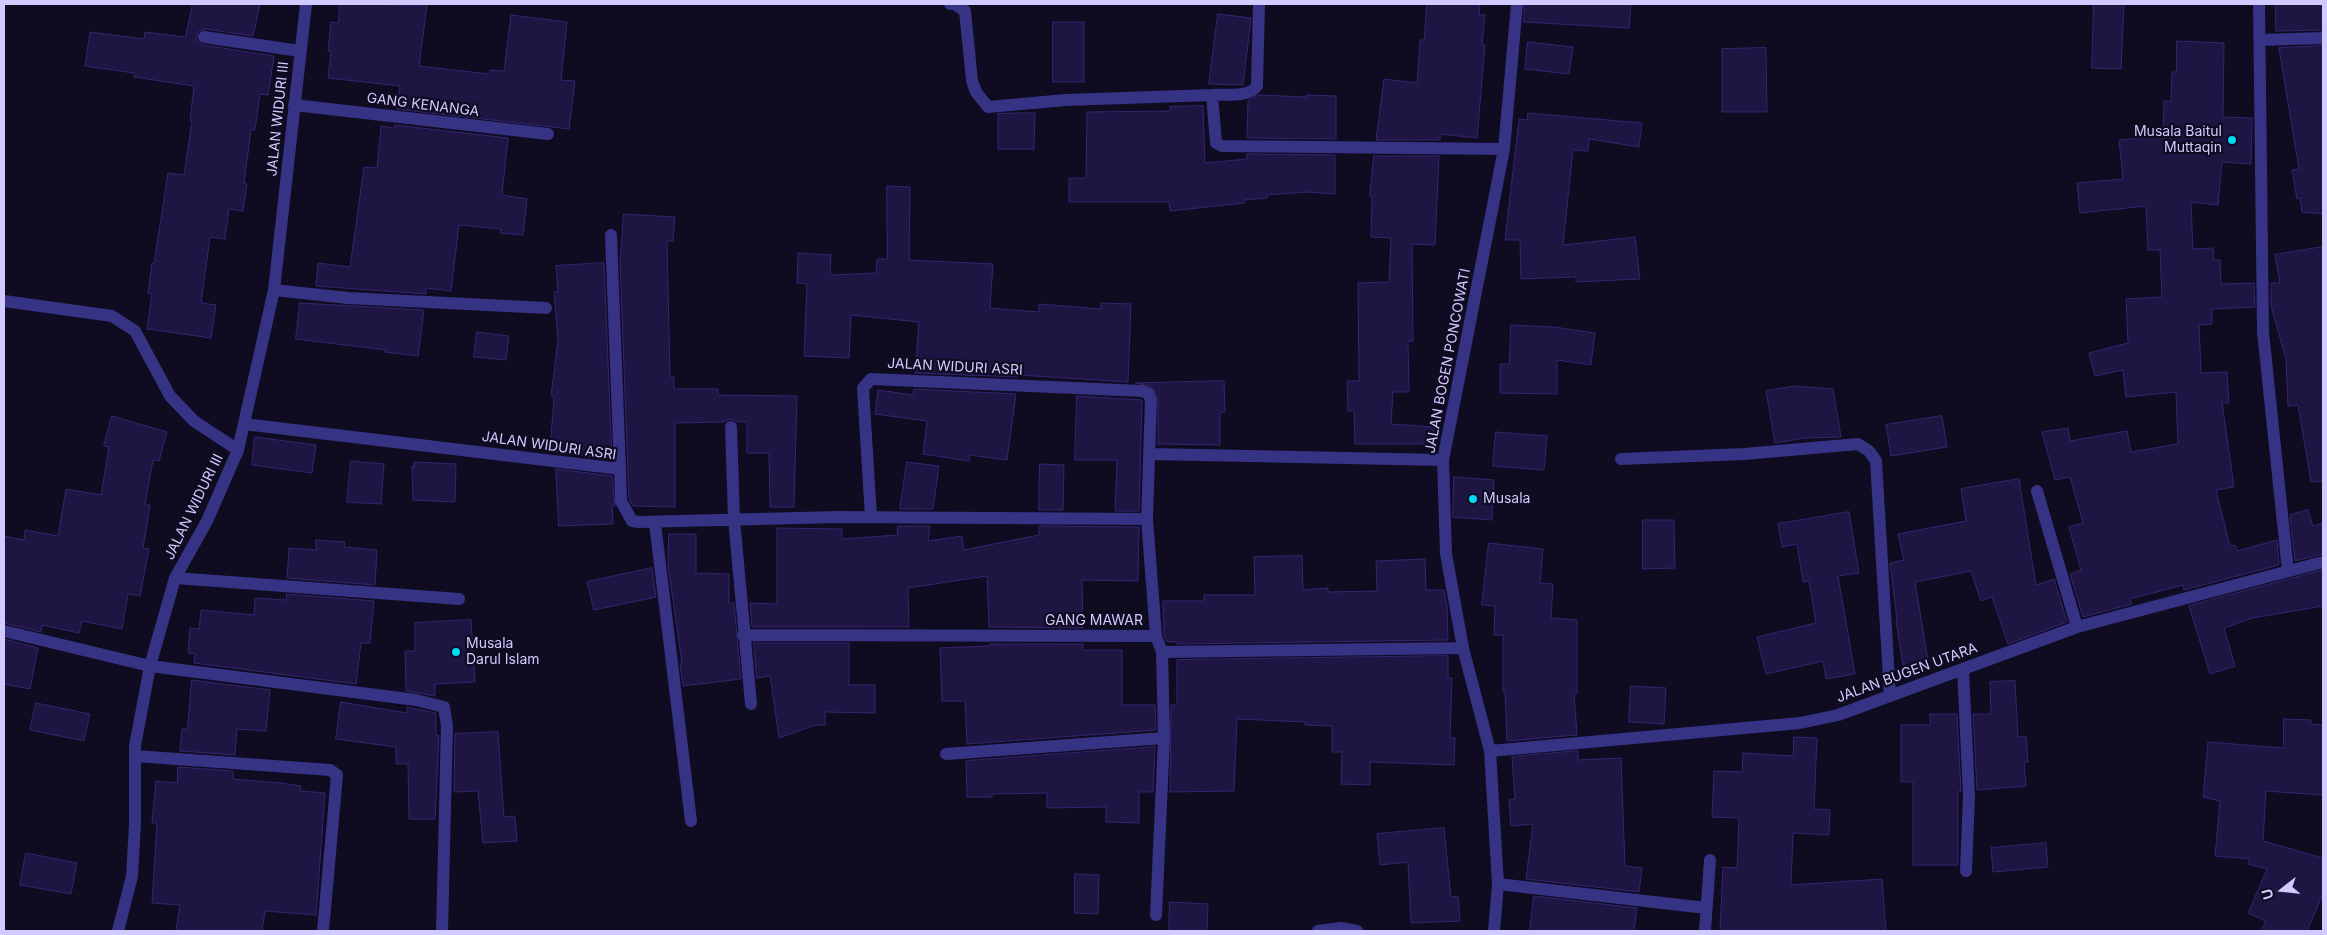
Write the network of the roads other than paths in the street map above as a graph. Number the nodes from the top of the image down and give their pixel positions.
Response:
1 (306, 4) edge
2 (950, 4) edge
3 (1260, 4) edge
4 (1517, 4) edge
5 (2259, 4) edge
6 (204, 37) dead end
7 (2323, 38) edge
8 (2260, 40) junction
9 (300, 51) junction
10 (1212, 95) junction
11 (294, 105) junction
12 (548, 134) dead end
13 (1504, 149) junction
14 (612, 235) dead end
15 (274, 290) junction
16 (4, 301) edge
17 (546, 308) dead end
18 (244, 424) junction
19 (731, 427) dead end
20 (238, 450) junction
21 (1151, 454) junction
22 (1622, 459) dead end
23 (1444, 460) junction
24 (620, 469) junction
25 (2037, 491) dead end
26 (871, 517) junction
27 (734, 519) junction
28 (1147, 520) junction
29 (655, 523) junction
30 (2323, 562) edge
31 (2288, 571) junction
32 (175, 578) junction
33 (459, 599) dead end
34 (2077, 627) junction
35 (4, 631) edge
36 (743, 635) junction
37 (1156, 636) junction
38 (1463, 648) junction
39 (1162, 652) junction
40 (150, 666) junction
41 (1963, 669) junction
42 (1890, 696) junction
43 (751, 704) dead end
44 (1164, 738) junction
45 (1490, 751) junction
46 (946, 754) dead end
47 (134, 756) junction
48 (691, 821) dead end
49 (1710, 860) dead end
50 (1966, 871) dead end
51 (1498, 884) junction
52 (1706, 908) junction
53 (1156, 915) dead end
54 (118, 931) edge
55 (323, 931) edge
56 (442, 931) edge
57 (1318, 931) edge
58 (1357, 931) edge
59 (1494, 931) edge
60 (1705, 931) edge

1 - 9 street, JALAN WIDURI III
2 - 10 street
3 - 10 street
4 - 13 street, JALAN BOGEN PONCOWATI
5 - 8 street
6 - 9 street
7 - 8 street
8 - 31 street
9 - 11 street, JALAN WIDURI III
10 - 13 street
11 - 12 street, GANG KENANGA
11 - 15 street, JALAN WIDURI III
13 - 23 street, JALAN BOGEN PONCOWATI
14 - 24 street
15 - 17 street
15 - 18 street, JALAN WIDURI III
16 - 20 street
18 - 20 street, JALAN WIDURI III
18 - 24 street, JALAN WIDURI ASRI
19 - 27 street
20 - 32 street, JALAN WIDURI III
21 - 23 street
21 - 26 street, JALAN WIDURI ASRI
21 - 28 street
22 - 42 street
23 - 38 street, JALAN BOGEN PONCOWATI
24 - 29 street, JALAN WIDURI ASRI
25 - 34 street
26 - 27 street, JALAN WIDURI ASRI
26 - 28 street, JALAN WIDURI ASRI
27 - 29 street, JALAN WIDURI ASRI
27 - 36 street
28 - 37 street
29 - 48 street
30 - 31 street, JALAN BUGEN UTARA
31 - 34 street, JALAN BUGEN UTARA
32 - 33 street
32 - 40 street, JALAN WIDURI III
34 - 41 street, JALAN BUGEN UTARA
35 - 40 street
36 - 37 street, GANG MAWAR
36 - 43 street
37 - 39 street, GANG MAWAR
38 - 39 street
38 - 45 street, JALAN BOGEN PONCOWATI
39 - 44 street, GANG MAWAR
40 - 47 street, JALAN WIDURI III
40 - 56 street
41 - 42 street, JALAN BUGEN UTARA
41 - 50 street
42 - 45 street, JALAN BUGEN UTARA
44 - 46 street
44 - 53 street, GANG MAWAR
45 - 51 street, JALAN BOGEN PONCOWATI
47 - 54 street, JALAN WIDURI III
47 - 55 street
49 - 52 street
51 - 52 street
51 - 59 street, JALAN BOGEN PONCOWATI
52 - 60 street
57 - 58 street

